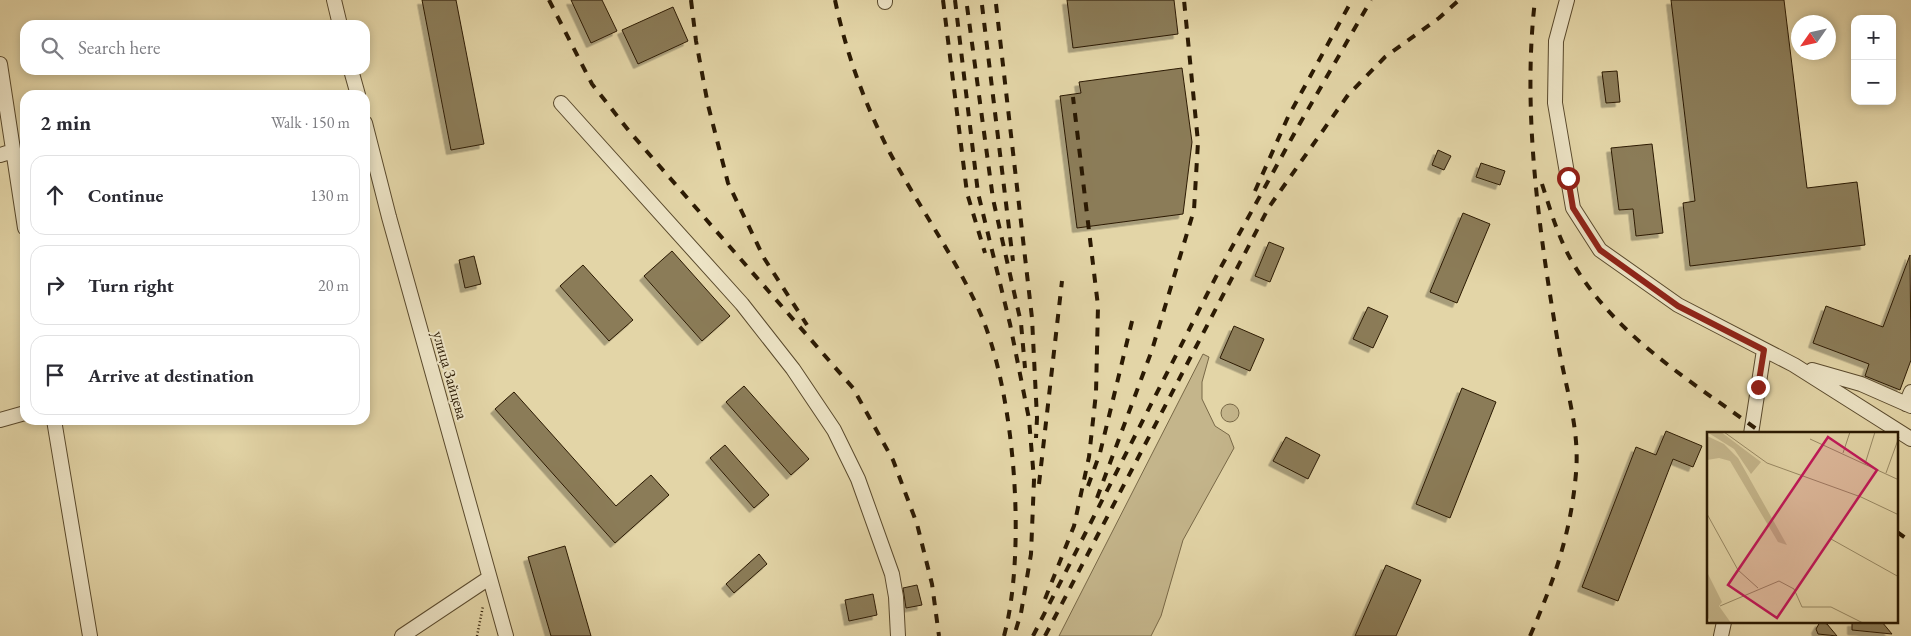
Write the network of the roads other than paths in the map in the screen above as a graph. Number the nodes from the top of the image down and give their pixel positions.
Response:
1 (334, 0) edge
2 (1567, 0) edge
3 (339, 20) edge
4 (0, 64) edge
5 (353, 75) edge
6 (357, 90) edge
7 (561, 103) dead end
8 (370, 143) edge
9 (7, 153) edge
10 (20, 207) edge
11 (1764, 350) junction
12 (1794, 365) junction
13 (1909, 401) edge
14 (20, 414) edge
15 (0, 420) edge
16 (55, 425) edge
17 (1751, 432) edge
18 (1911, 438) edge
19 (489, 578) junction
20 (90, 636) edge
21 (402, 636) edge
22 (506, 636) edge
23 (898, 636) edge

1 - 3 street
2 - 11 street
4 - 9 street
5 - 6 street
7 - 23 street
8 - 19 street, улица Зайцева
9 - 10 street
11 - 12 street
11 - 17 street
12 - 13 street
12 - 18 street
14 - 15 street
16 - 20 street
19 - 21 street
19 - 22 street, улица Зайцева

